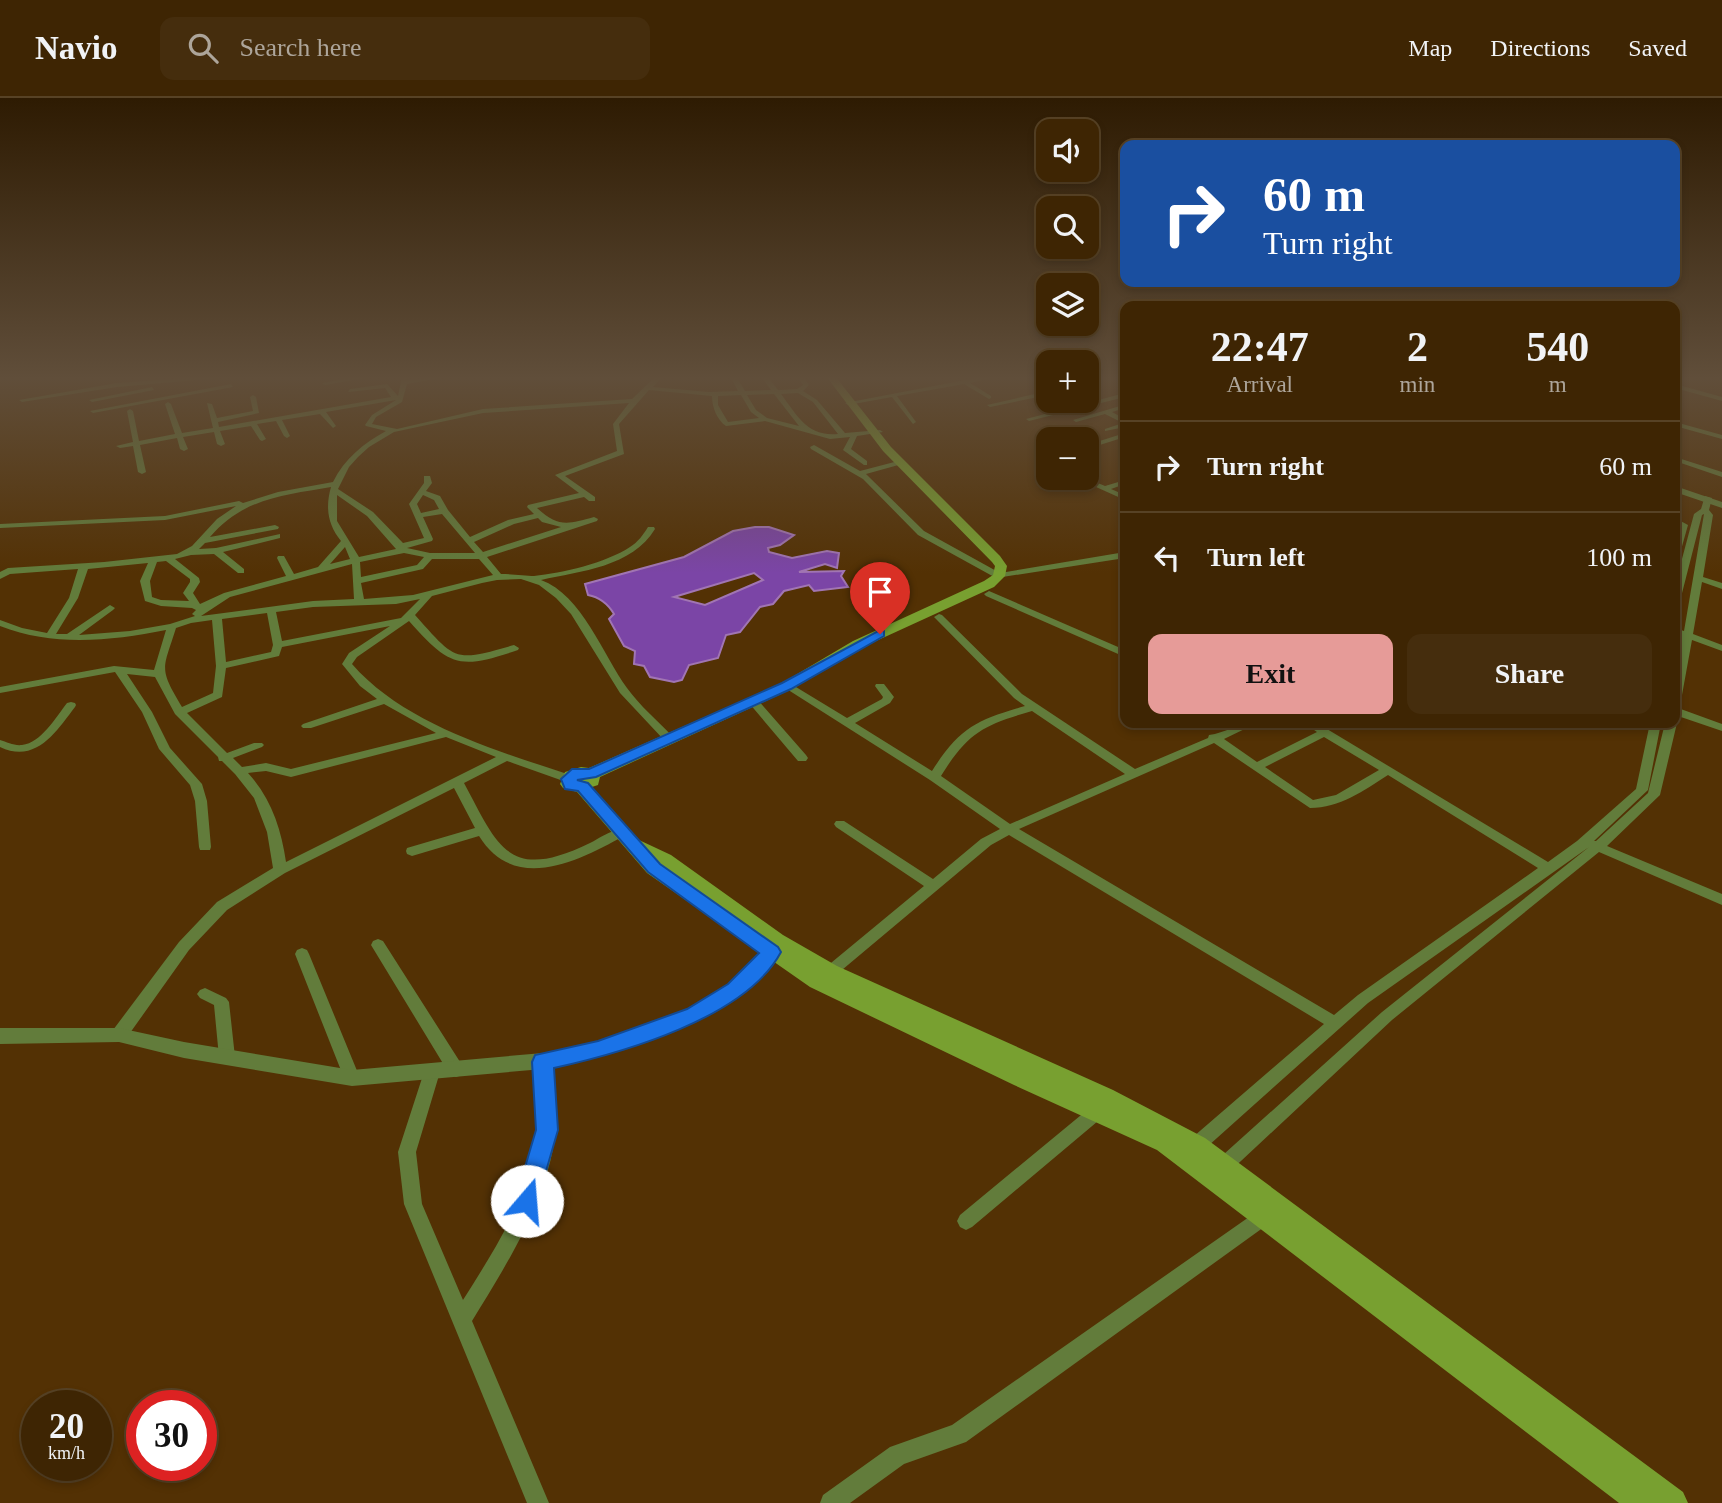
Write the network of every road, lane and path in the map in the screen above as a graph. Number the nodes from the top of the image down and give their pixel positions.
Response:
1 (146, 442) edge
2 (182, 442) edge
3 (370, 442) edge
4 (619, 442) edge
5 (851, 442) edge
6 (883, 442) edge
7 (885, 442) edge
8 (137, 443) junction
9 (120, 446) dead end
10 (814, 447) dead end
11 (184, 449) dead end
12 (1680, 461) edge
13 (899, 462) junction
14 (864, 463) dead end
15 (142, 472) dead end
16 (860, 473) junction
17 (1722, 475) edge
18 (426, 478) dead end
19 (1099, 484) edge
20 (1120, 484) edge
21 (1099, 486) edge
22 (336, 487) junction
23 (1107, 488) junction
24 (1680, 490) edge
25 (421, 492) junction
26 (1120, 494) edge
27 (1120, 495) edge
28 (258, 499) junction
29 (1707, 503) junction
30 (1722, 504) edge
31 (444, 511) junction
32 (538, 515) junction
33 (416, 516) junction
34 (594, 519) dead end
35 (0, 526) edge
36 (567, 526) junction
37 (651, 529) dead end
38 (471, 540) junction
39 (199, 541) junction
40 (346, 541) junction
41 (1680, 541) edge
42 (1690, 543) junction
43 (1703, 547) junction
44 (401, 549) junction
45 (216, 551) junction
46 (189, 552) junction
47 (166, 556) junction
48 (430, 556) junction
49 (481, 556) junction
50 (1120, 556) edge
51 (155, 558) junction
52 (281, 558) dead end
53 (355, 561) junction
54 (85, 566) junction
55 (34, 569) joint
56 (321, 569) junction
57 (241, 571) dead end
58 (1013, 575) junction
59 (0, 576) edge
60 (290, 576) junction
61 (999, 576) junction
62 (499, 577) junction
63 (1698, 578) junction
64 (531, 579) junction
65 (357, 580) junction
66 (1680, 582) edge
67 (1722, 586) edge
68 (989, 594) junction
69 (428, 596) junction
70 (360, 602) junction
71 (199, 607) junction
72 (110, 608) dead end
73 (271, 610) junction
74 (939, 617) junction
75 (217, 618) junction
76 (407, 618) junction
77 (189, 620) junction
78 (0, 623) edge
79 (172, 626) junction
80 (1680, 633) edge
81 (50, 636) junction
82 (71, 636) junction
83 (1688, 636) junction
84 (278, 645) junction
85 (514, 648) dead end
86 (1722, 648) edge
87 (1120, 652) edge
88 (220, 666) junction
89 (822, 667) junction
90 (119, 670) junction
91 (159, 674) junction
92 (1680, 680) edge
93 (787, 686) junction
94 (880, 687) dead end
95 (0, 690) edge
96 (386, 700) junction
97 (753, 701) junction
98 (71, 705) dead end
99 (1033, 706) junction
100 (1680, 710) edge
101 (179, 712) junction
102 (846, 723) junction
103 (307, 726) dead end
104 (1237, 728) edge
105 (1318, 728) edge
106 (1655, 728) edge
107 (1670, 728) edge
108 (1722, 728) edge
109 (1325, 732) junction
110 (448, 733) junction
111 (1213, 737) junction
112 (668, 738) junction
113 (0, 743) edge
114 (258, 745) dead end
115 (506, 757) junction
116 (222, 758) junction
117 (802, 758) dead end
118 (1256, 767) junction
119 (1388, 770) junction
120 (237, 771) junction
121 (1135, 775) junction
122 (934, 777) junction
123 (581, 780) junction
124 (457, 782) junction
125 (841, 824) dead end
126 (1009, 829) junction
127 (484, 830) junction
128 (622, 835) junction
129 (1582, 844) junction
130 (1600, 845) junction
131 (205, 847) dead end
132 (412, 851) dead end
133 (1548, 868) junction
134 (280, 870) junction
135 (933, 886) junction
136 (1722, 900) edge
137 (378, 945) dead end
138 (776, 948) junction
139 (302, 954) dead end
140 (824, 977) junction
141 (205, 994) dead end
142 (1335, 1023) junction
143 (119, 1035) junction
144 (0, 1036) edge
145 (228, 1058) junction
146 (543, 1062) junction
147 (456, 1070) junction
148 (432, 1072) junction
149 (352, 1078) junction
150 (1098, 1111) junction
151 (1191, 1150) junction
152 (1218, 1170) junction
153 (1265, 1216) junction
154 (966, 1221) dead end
155 (461, 1321) junction
156 (538, 1503) edge
157 (831, 1503) edge
158 (1645, 1503) edge
159 (1672, 1503) edge

1 - 8 street
2 - 11 street
3 - 22 street
4 - 32 street
5 - 14 street
6 - 13 main road
7 - 58 main road
8 - 9 street
8 - 15 street
10 - 16 street
12 - 17 street
13 - 16 street
13 - 61 main road
16 - 61 street
18 - 25 street
19 - 23 street
20 - 23 street
21 - 27 street
22 - 28 street
22 - 40 street
22 - 44 street
23 - 26 street
24 - 29 street
25 - 31 street
25 - 33 street
28 - 35 street
28 - 39 street
29 - 30 street
29 - 42 street
29 - 43 street
31 - 33 street
31 - 38 street
32 - 36 street
32 - 38 street
33 - 44 street
34 - 36 street
36 - 49 street
37 - 64 street
38 - 49 street
39 - 45 street
39 - 46 street
40 - 53 street
40 - 56 street
41 - 42 street
42 - 43 street
42 - 66 street
43 - 63 street
44 - 48 street
44 - 53 street
45 - 46 street
45 - 57 street
46 - 47 street
47 - 51 street
47 - 71 street
48 - 49 street
48 - 65 street
49 - 62 street
50 - 58 street
51 - 54 street
51 - 71 street
52 - 60 street
53 - 56 street
53 - 65 street
54 - 55 street
54 - 81 street
55 - 59 street
56 - 60 street
58 - 61 street
58 - 68 main road
60 - 71 street
61 - 89 main road
62 - 64 street
62 - 69 street
63 - 67 street
63 - 83 street
64 - 112 street
65 - 70 street
68 - 74 main road
68 - 87 street
69 - 70 street
69 - 76 street
70 - 73 street
71 - 77 street
72 - 82 street
73 - 75 street
73 - 84 street
74 - 89 main road
74 - 99 street
75 - 77 street
75 - 88 street
76 - 84 street
76 - 85 street
76 - 96 street
77 - 79 street
78 - 81 street
79 - 82 street
79 - 91 street
80 - 83 street
81 - 82 street
83 - 86 street
83 - 92 street
84 - 88 street
88 - 101 street
89 - 93 main road
90 - 91 street
90 - 95 street
90 - 131 street
91 - 101 street
93 - 97 main road
93 - 102 street
94 - 102 street
96 - 103 street
96 - 110 street
97 - 112 main road
97 - 117 street
98 - 113 street
99 - 121 street
99 - 122 street
100 - 108 street
101 - 116 street
102 - 122 street
104 - 111 street
105 - 109 street
106 - 129 street
107 - 130 street
109 - 118 street
109 - 119 street
110 - 115 street
110 - 120 street
111 - 118 street
111 - 121 street
112 - 123 main road
114 - 116 street
115 - 123 street
115 - 124 street
116 - 120 street
118 - 119 street
119 - 133 street
120 - 134 street
121 - 126 street
122 - 126 street
123 - 128 main road
124 - 127 street
124 - 134 street
125 - 135 street
126 - 135 street
126 - 142 street
127 - 128 street
127 - 132 street
128 - 138 main road
129 - 130 street
129 - 133 street
130 - 136 street
130 - 152 street
133 - 142 street
134 - 143 street
135 - 140 street
137 - 147 street
138 - 140 main road
138 - 146 street
139 - 149 street
140 - 150 main road
140 - 151 main road
141 - 145 street
142 - 151 street
143 - 144 street
143 - 145 street
145 - 149 street
146 - 147 street
146 - 155 street
147 - 148 street
148 - 149 street
148 - 155 street
150 - 151 main road
150 - 154 street
151 - 152 main road
152 - 153 main road
152 - 159 main road
153 - 157 street
153 - 158 main road
155 - 156 street

